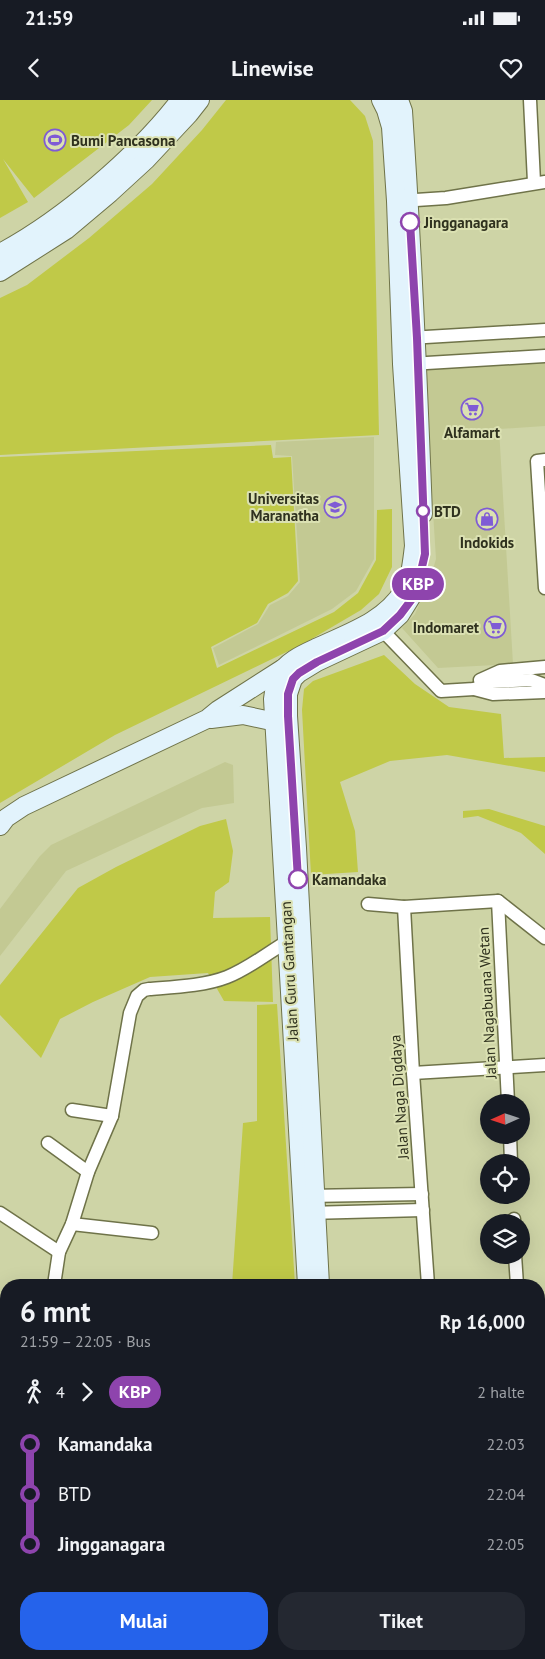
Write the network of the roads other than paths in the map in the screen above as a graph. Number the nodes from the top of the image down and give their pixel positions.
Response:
1 (180, 100) edge
2 (200, 100) edge
3 (381, 100) edge
4 (398, 100) edge
5 (530, 100) edge
6 (540, 182) edge
7 (403, 201) junction
8 (0, 253) edge
9 (0, 272) edge
10 (545, 330) edge
11 (409, 338) junction
12 (545, 356) edge
13 (410, 364) junction
14 (541, 461) edge
15 (545, 588) edge
16 (378, 626) junction
17 (286, 667) junction
18 (545, 667) edge
19 (545, 678) edge
20 (531, 680) junction
21 (545, 685) edge
22 (468, 689) junction
23 (545, 692) edge
24 (207, 719) junction
25 (282, 723) junction
26 (0, 826) edge
27 (498, 901) junction
28 (368, 904) dead end
29 (404, 907) junction
30 (545, 938) edge
31 (288, 941) junction
32 (545, 1065) edge
33 (506, 1067) junction
34 (413, 1072) junction
35 (508, 1094) edge
36 (72, 1110) dead end
37 (112, 1116) junction
38 (48, 1143) dead end
39 (88, 1172) junction
40 (422, 1194) junction
41 (309, 1204) junction
42 (423, 1210) junction
43 (0, 1213) edge
44 (72, 1224) junction
45 (152, 1233) dead end
46 (59, 1252) junction
47 (516, 1264) edge
48 (55, 1279) edge
49 (306, 1279) edge
50 (319, 1279) edge
51 (428, 1279) edge
52 (517, 1279) edge

1 - 8 street
2 - 9 street
3 - 7 street, Jalan Guru Gantangan
4 - 7 street, Jalan Guru Gantangan
5 - 6 street
6 - 7 street
7 - 11 street, Jalan Guru Gantangan
10 - 11 street
11 - 13 street, Jalan Guru Gantangan
12 - 13 street
13 - 16 street, Jalan Guru Gantangan
14 - 15 street
16 - 17 street, Jalan Guru Gantangan
16 - 22 street
16 - 25 street, Jalan Guru Gantangan
17 - 24 street
17 - 25 street, Jalan Guru Gantangan
18 - 22 street
19 - 20 street
20 - 21 street
20 - 22 street
22 - 23 street
24 - 25 street
24 - 26 street
25 - 31 street, Jalan Guru Gantangan
25 - 41 street, Jalan Guru Gantangan
27 - 29 street
27 - 30 street
27 - 33 street, Jalan Nagabuana Wetan
28 - 29 street
29 - 34 street, Jalan Naga Digdaya
31 - 37 street
31 - 41 street, Jalan Guru Gantangan
32 - 33 street
33 - 34 street
33 - 35 street, Jalan Nagabuana Wetan
34 - 40 street, Jalan Naga Digdaya
36 - 37 street
37 - 39 street
38 - 39 street
39 - 44 street
40 - 41 street
40 - 42 street, Jalan Naga Digdaya
41 - 42 street
41 - 49 street, Jalan Guru Gantangan
41 - 50 street, Jalan Guru Gantangan
42 - 51 street, Jalan Naga Digdaya
43 - 46 street
44 - 45 street
44 - 46 street
46 - 48 street
47 - 52 street

